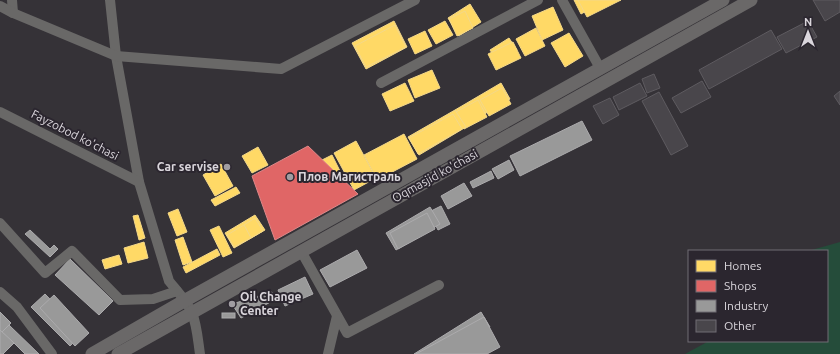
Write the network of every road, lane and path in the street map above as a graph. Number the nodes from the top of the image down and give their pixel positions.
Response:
1 (12, 0) edge
2 (110, 0) edge
3 (415, 0) edge
4 (538, 0) edge
5 (562, 0) edge
6 (723, 0) edge
7 (752, 0) edge
8 (707, 4) edge
9 (0, 6) edge
10 (13, 13) junction
11 (116, 56) junction
12 (600, 68) junction
13 (381, 83) dead end
14 (0, 112) edge
15 (139, 182) junction
16 (0, 223) edge
17 (301, 251) junction
18 (439, 285) dead end
19 (0, 292) edge
20 (181, 296) junction
21 (192, 312) junction
22 (338, 316) junction
23 (52, 354) edge
24 (92, 354) edge
25 (118, 354) edge
26 (200, 354) edge
27 (328, 354) edge

1 - 10 street
2 - 11 street, Fayzobod ko'chasi
3 - 11 street
4 - 13 street
5 - 12 street
6 - 8 main road, Oqmasjid ko'chasi
7 - 17 main road, Oqmasjid ko'chasi
8 - 12 main road, Oqmasjid ko'chasi
9 - 10 street
10 - 11 street
11 - 15 street, Fayzobod ko'chasi
12 - 20 main road, Oqmasjid ko'chasi
14 - 15 street, Fayzobod ko'chasi
15 - 20 street, Fayzobod ko'chasi
16 - 20 street
17 - 21 main road, Oqmasjid ko'chasi
17 - 22 street
18 - 22 street
19 - 23 street
20 - 21 street, Fayzobod ko'chasi
20 - 24 main road, Oqmasjid ko'chasi
21 - 25 main road, Oqmasjid ko'chasi
21 - 26 street
22 - 27 street

